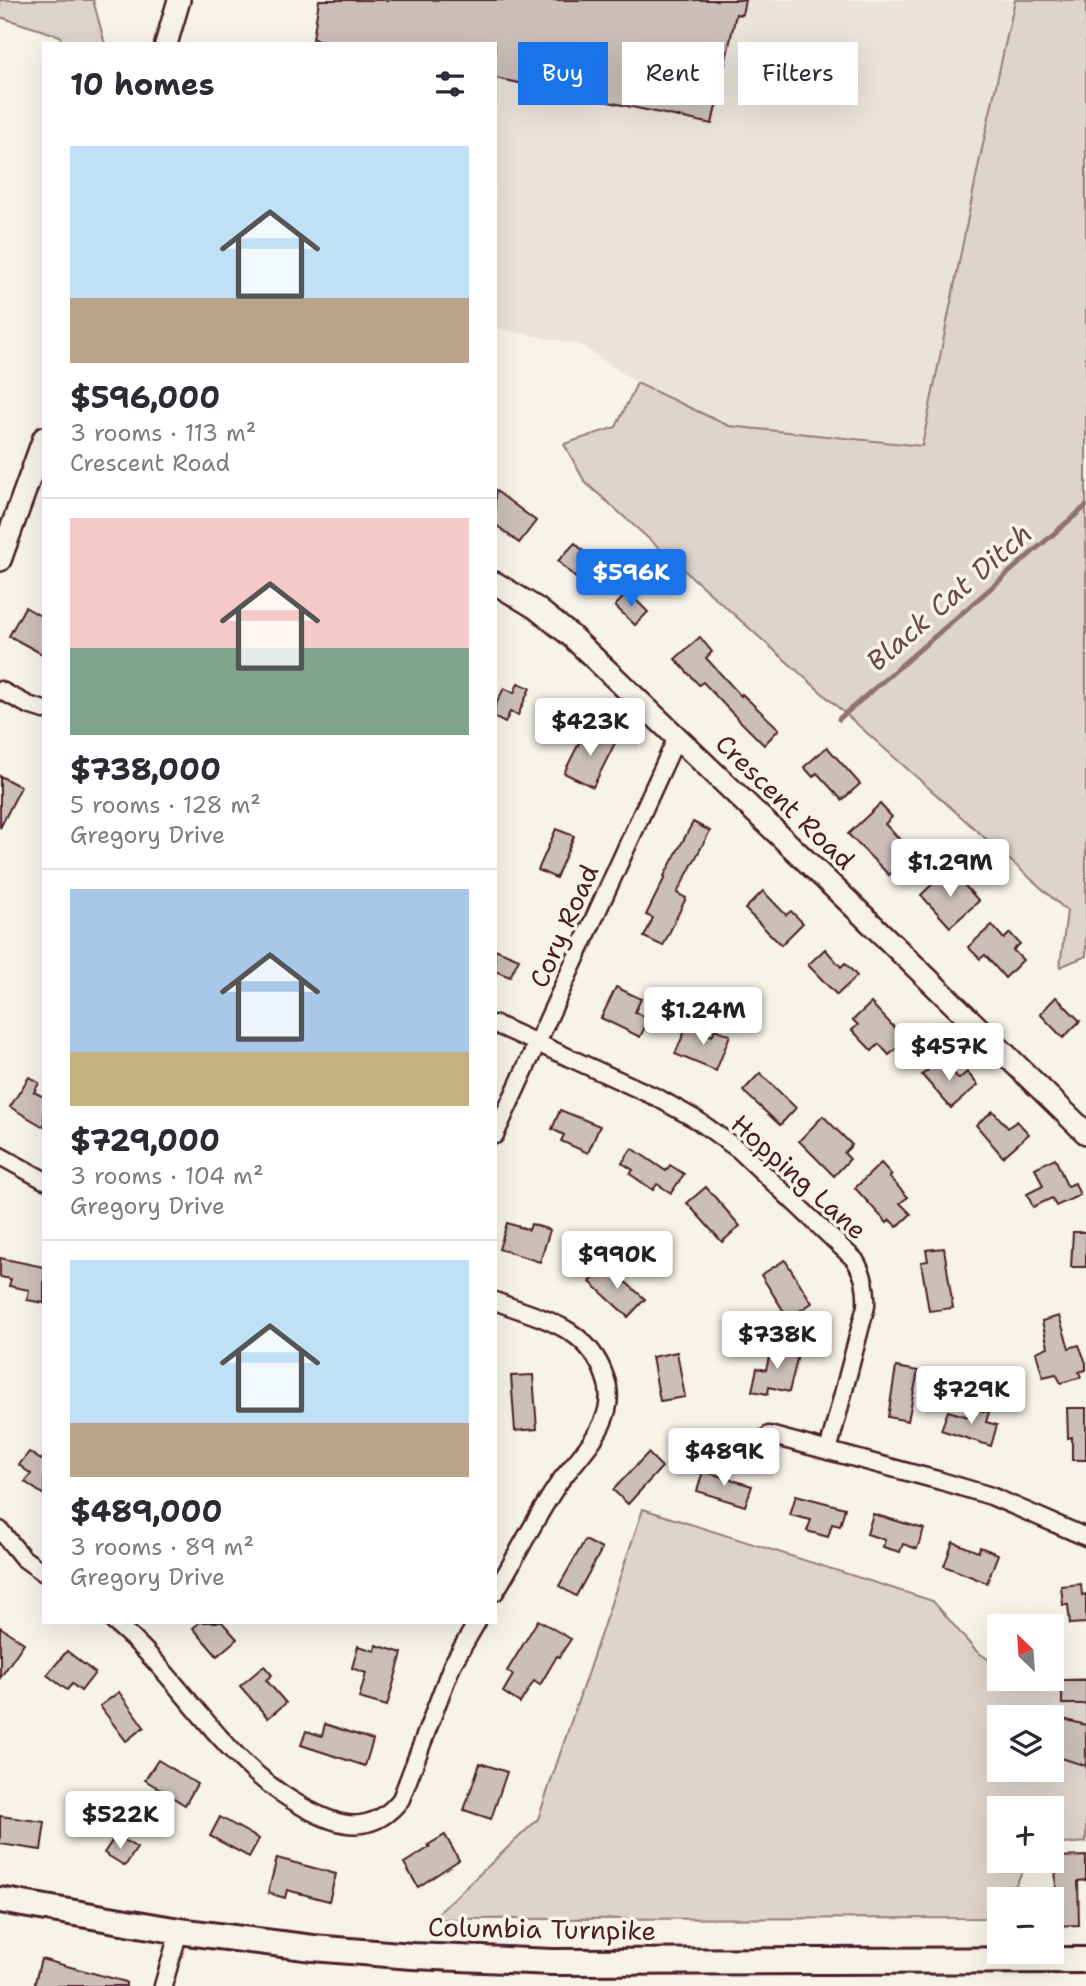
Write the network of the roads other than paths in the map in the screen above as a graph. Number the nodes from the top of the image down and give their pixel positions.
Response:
1 (179, 0) edge
2 (167, 42) edge
3 (42, 444) edge
4 (0, 560) edge
5 (497, 584) edge
6 (0, 690) edge
7 (42, 709) edge
8 (677, 737) junction
9 (497, 1025) edge
10 (538, 1044) junction
11 (497, 1131) edge
12 (1086, 1133) edge
13 (0, 1156) edge
14 (42, 1179) edge
15 (497, 1302) edge
16 (769, 1435) dead end
17 (828, 1451) junction
18 (0, 1530) edge
19 (1086, 1537) edge
20 (42, 1572) edge
21 (497, 1589) edge
22 (116, 1624) edge
23 (476, 1624) edge
24 (0, 1900) edge
25 (178, 1931) junction
26 (1086, 1961) edge
27 (163, 1986) edge

1 - 2 street
3 - 4 street
5 - 8 street, Crescent Road
6 - 7 street
8 - 10 street, Cory Road
8 - 12 street, Crescent Road
9 - 10 street, Hopping Lane
10 - 11 street, Cory Road
10 - 17 street, Hopping Lane
13 - 14 street
15 - 21 street
16 - 17 street
17 - 19 street
18 - 20 street
22 - 23 street
24 - 25 main road, Columbia Turnpike
25 - 26 main road, Columbia Turnpike
25 - 27 street

